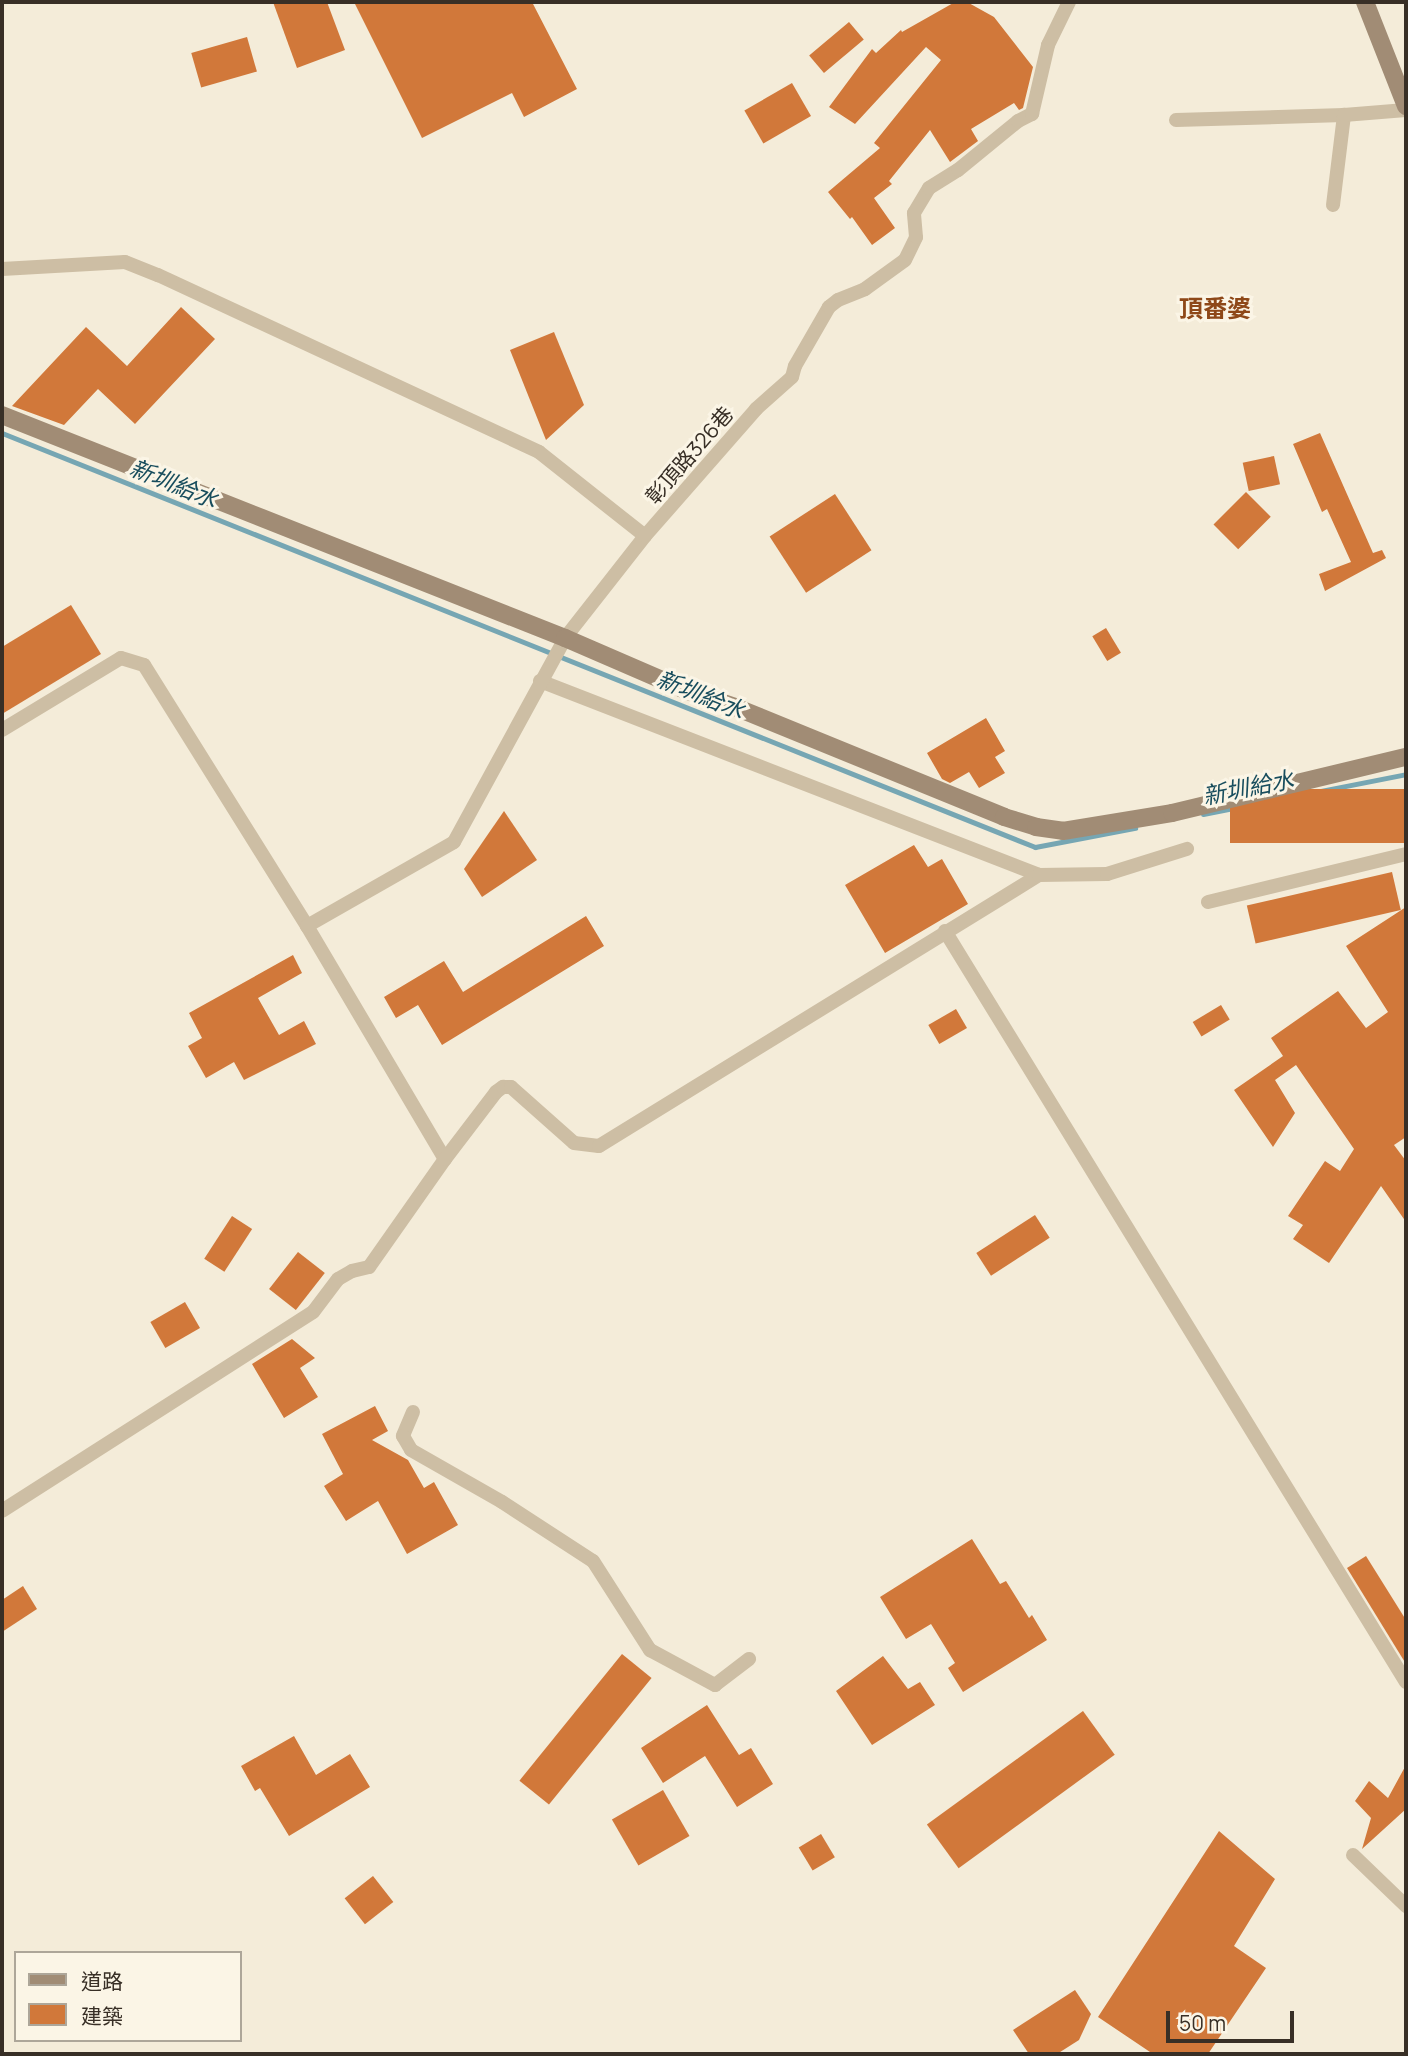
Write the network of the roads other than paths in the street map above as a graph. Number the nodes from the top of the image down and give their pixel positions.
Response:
1 (1069, 2) edge
2 (1365, 2) edge
3 (1406, 108) edge
4 (1344, 115) junction
5 (1176, 120) dead end
6 (1333, 205) dead end
7 (2, 269) edge
8 (2, 415) edge
9 (645, 536) junction
10 (562, 642) junction
11 (540, 681) junction
12 (2, 730) edge
13 (1406, 757) edge
14 (1187, 849) dead end
15 (1406, 854) edge
16 (1039, 875) junction
17 (1208, 902) dead end
18 (307, 926) junction
19 (945, 931) junction
20 (445, 1159) junction
21 (413, 1412) dead end
22 (2, 1511) edge
23 (749, 1659) dead end
24 (1406, 1682) edge
25 (1353, 1854) dead end
26 (1406, 1906) edge

1 - 9 street, 彰頂路326巷
2 - 3 street
3 - 4 street
4 - 5 street
4 - 6 street
7 - 9 street
8 - 10 street
9 - 10 street, 彰頂路326巷
10 - 11 street, 彰頂路326巷
10 - 13 street
11 - 16 street
11 - 18 street, 彰頂路326巷
12 - 18 street
14 - 16 street
15 - 17 street
16 - 19 street
18 - 20 street
19 - 20 street
19 - 24 street
20 - 22 street
21 - 23 street
25 - 26 street

